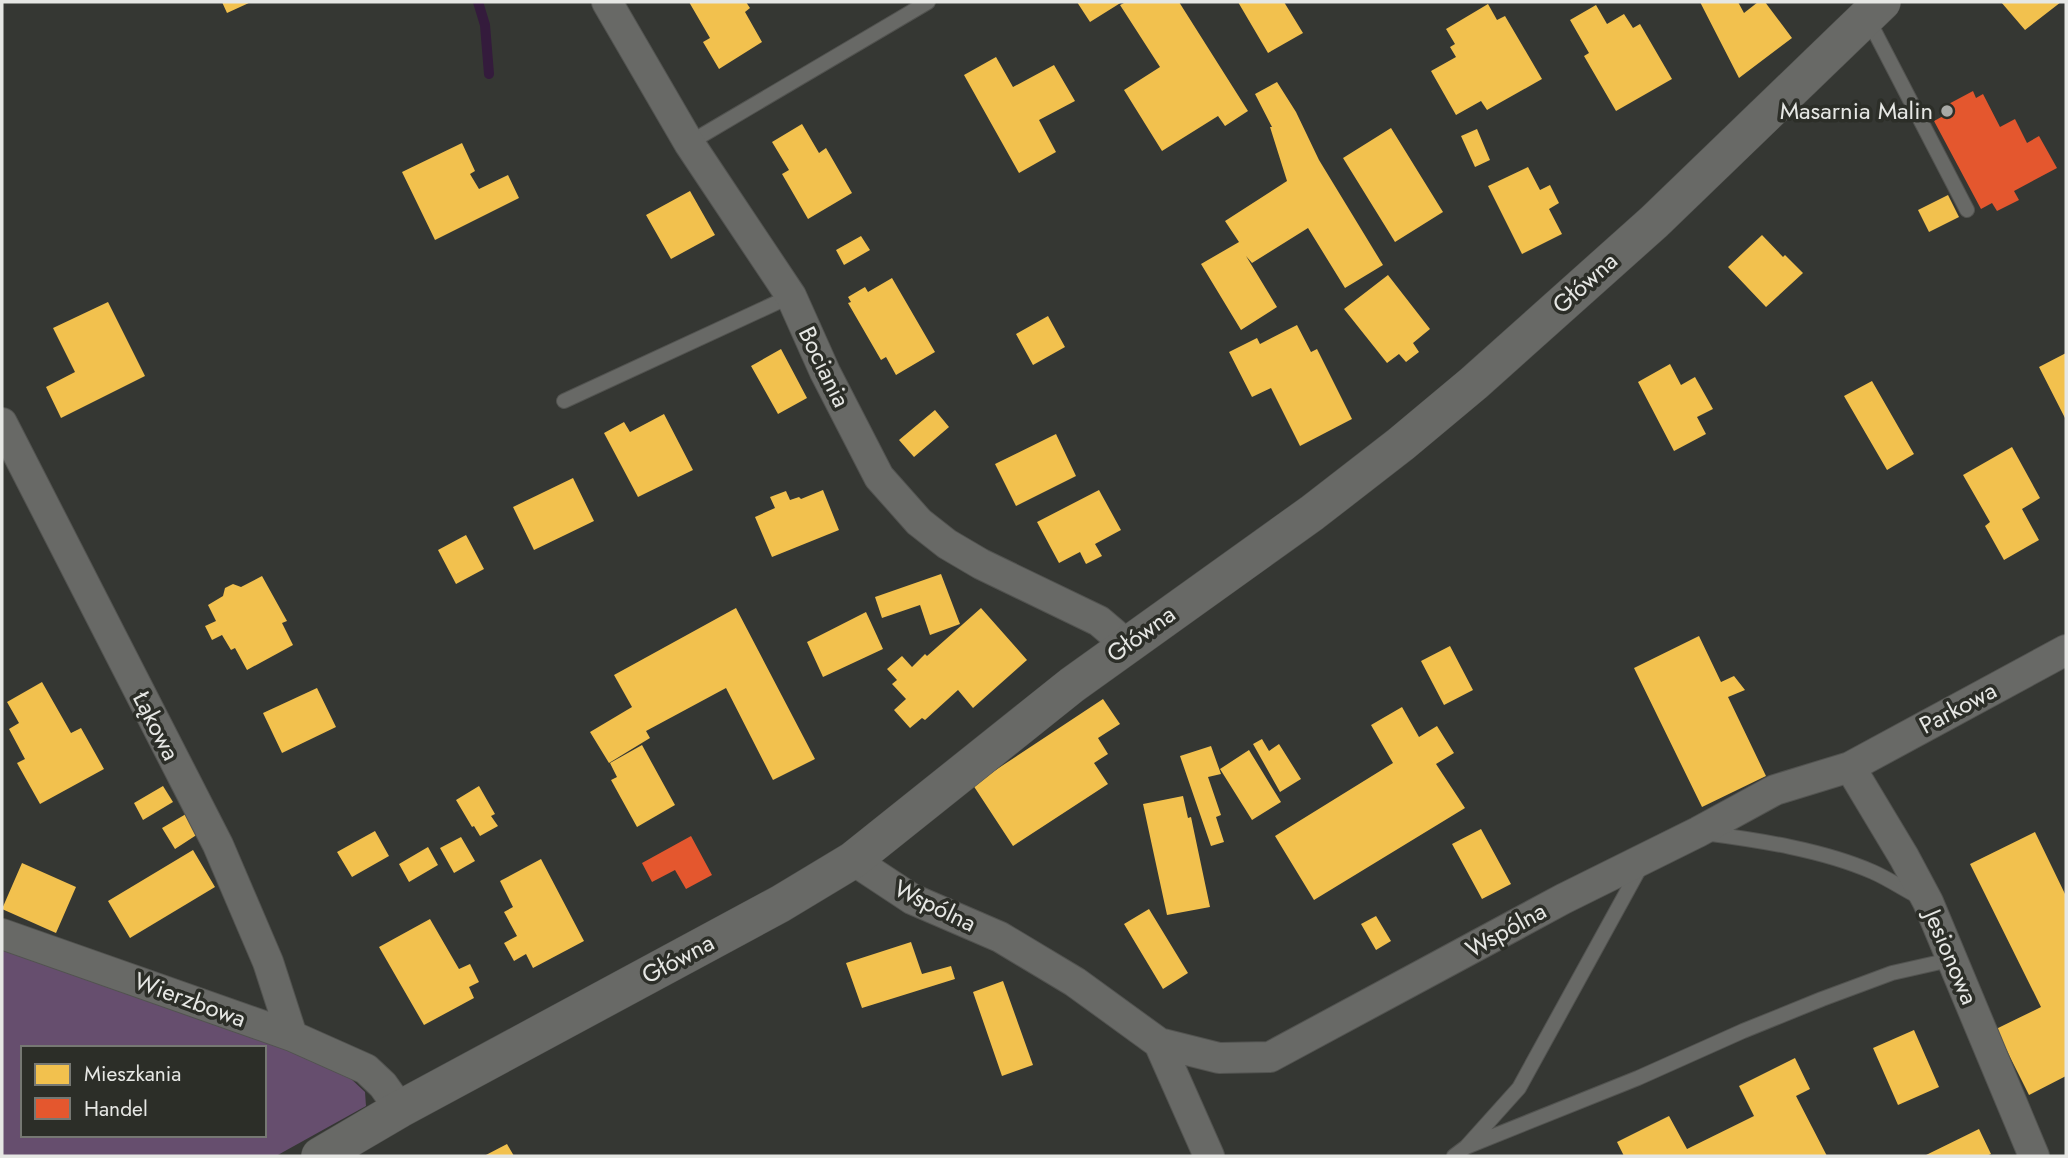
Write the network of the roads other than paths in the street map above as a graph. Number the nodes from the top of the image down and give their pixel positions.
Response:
1 (607, 2) edge
2 (928, 2) edge
3 (1874, 9) edge
4 (689, 143) junction
5 (1967, 210) dead end
6 (791, 296) junction
7 (564, 401) dead end
8 (2, 423) edge
9 (1126, 644) junction
10 (2066, 650) edge
11 (1850, 767) junction
12 (1698, 832) junction
13 (1645, 858) junction
14 (853, 860) junction
15 (1928, 902) junction
16 (2, 934) edge
17 (1954, 959) junction
18 (292, 1037) junction
19 (1159, 1043) junction
20 (400, 1109) junction
21 (1466, 1147) junction
22 (320, 1156) edge
23 (1209, 1156) edge
24 (1454, 1156) edge
25 (2034, 1156) edge

1 - 4 street, Bociania
2 - 4 lane
3 - 5 lane
3 - 9 street, Główna
4 - 6 street, Bociania
6 - 7 lane
6 - 9 street, Bociania
8 - 18 street, Łąkowa
9 - 14 street, Główna
10 - 11 street, Parkowa
11 - 12 street, Wspólna
11 - 15 street, Jesionowa
12 - 13 street, Wspólna
12 - 15 lane
13 - 19 street, Wspólna
13 - 21 lane
14 - 19 street, Wspólna
14 - 20 street, Główna
15 - 17 street, Jesionowa
16 - 18 street, Wierzbowa
17 - 21 lane
17 - 25 street, Jesionowa
18 - 20 street, Wierzbowa
19 - 23 street
20 - 22 street, Główna
21 - 24 lane

